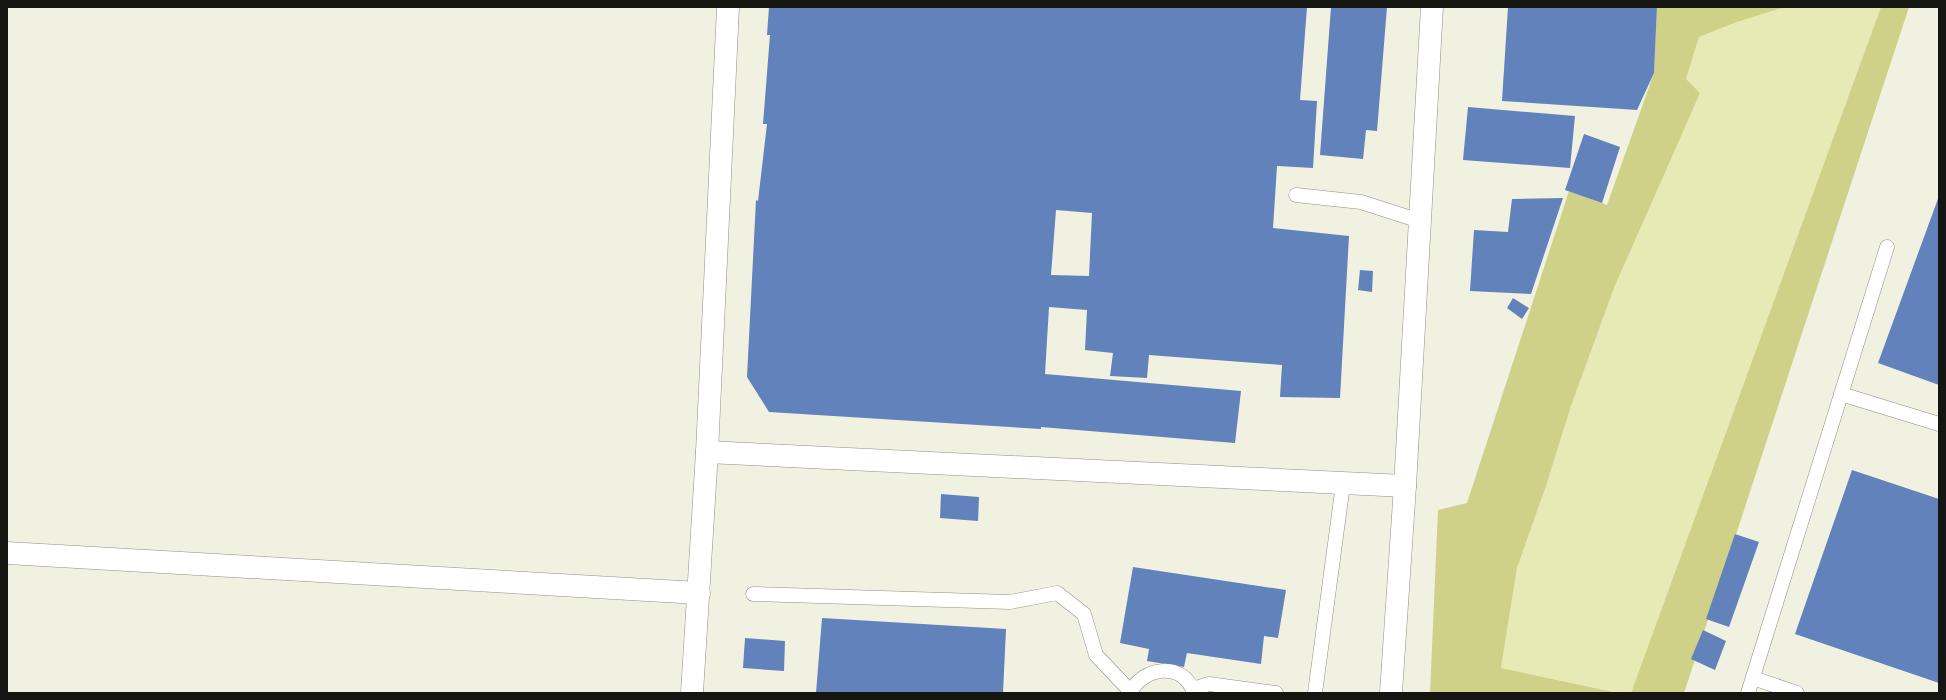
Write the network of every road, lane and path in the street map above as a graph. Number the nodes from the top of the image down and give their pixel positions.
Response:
1 (728, 7) edge
2 (1432, 7) edge
3 (1296, 195) dead end
4 (1420, 221) junction
5 (1887, 247) dead end
6 (1841, 394) junction
7 (1939, 424) edge
8 (707, 452) junction
9 (1343, 484) junction
10 (1405, 486) junction
11 (7, 553) edge
12 (699, 593) junction
13 (753, 594) dead end
14 (1753, 678) junction
15 (1194, 691) edge
16 (1130, 692) edge
17 (692, 693) edge
18 (1276, 693) edge
19 (1315, 693) edge
20 (1391, 693) edge
21 (1748, 693) edge
22 (1797, 693) edge

1 - 8 street
2 - 4 street
3 - 4 lane
4 - 10 street
5 - 6 lane
6 - 7 lane
6 - 14 lane
8 - 9 street
8 - 12 street
9 - 10 street
9 - 19 lane
10 - 20 street
11 - 12 street
12 - 17 street
13 - 16 lane
14 - 21 lane
14 - 22 lane
15 - 16 lane
15 - 18 lane

